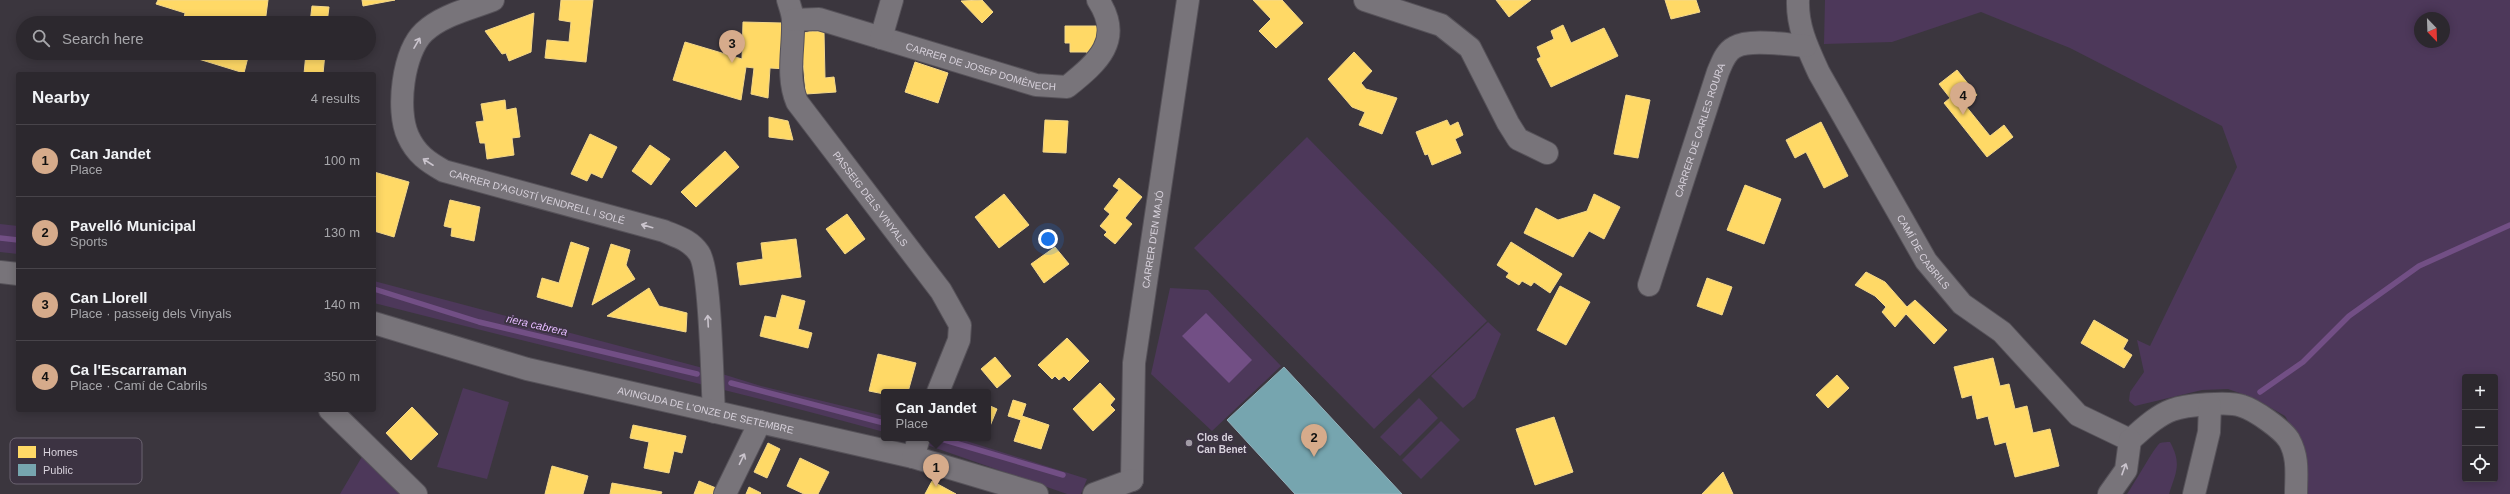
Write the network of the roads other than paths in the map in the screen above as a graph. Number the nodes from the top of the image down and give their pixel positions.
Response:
1 (493, 0) edge
2 (892, 0) edge
3 (1098, 0) edge
4 (1188, 0) edge
5 (1365, 0) edge
6 (1798, 0) edge
7 (791, 10) edge
8 (880, 38) junction
9 (1806, 46) junction
10 (1547, 153) dead end
11 (0, 272) edge
12 (16, 274) edge
13 (1649, 285) dead end
14 (376, 324) edge
15 (939, 389) edge
16 (2210, 405) junction
17 (332, 412) edge
18 (714, 412) junction
19 (760, 422) junction
20 (2130, 440) junction
21 (916, 447) edge
22 (1136, 487) edge
23 (1105, 491) edge
24 (416, 494) edge
25 (724, 494) edge
26 (1037, 494) edge
27 (2109, 494) edge
28 (2194, 494) edge
29 (2296, 494) edge

18 -> 1 street, CARRER D'AGUSTÍ VENDRELL I SOLÉ
2 - 8 street
3 - 8 street, CARRER DE JOSEP DOMÈNECH
4 - 22 street, CARRER D'EN MAJÓ
5 - 10 street
6 - 9 street, CAMÍ DE CABRILS
7 - 8 street, CARRER DE JOSEP DOMÈNECH
7 - 15 street, PASSEIG DELS VINYALS
9 - 13 street, CARRER DE CARLES ROURA
9 - 20 street, CAMÍ DE CABRILS
11 - 12 street
14 - 18 street, AVINGUDA DE L'ONZE DE SETEMBRE
16 - 20 street
16 - 28 street
16 - 29 street
17 - 24 street
18 - 19 street, AVINGUDA DE L'ONZE DE SETEMBRE
19 - 21 street, AVINGUDA DE L'ONZE DE SETEMBRE
25 -> 19 street
27 -> 20 street
21 - 26 street, AVINGUDA DE L'ONZE DE SETEMBRE
22 - 23 street

